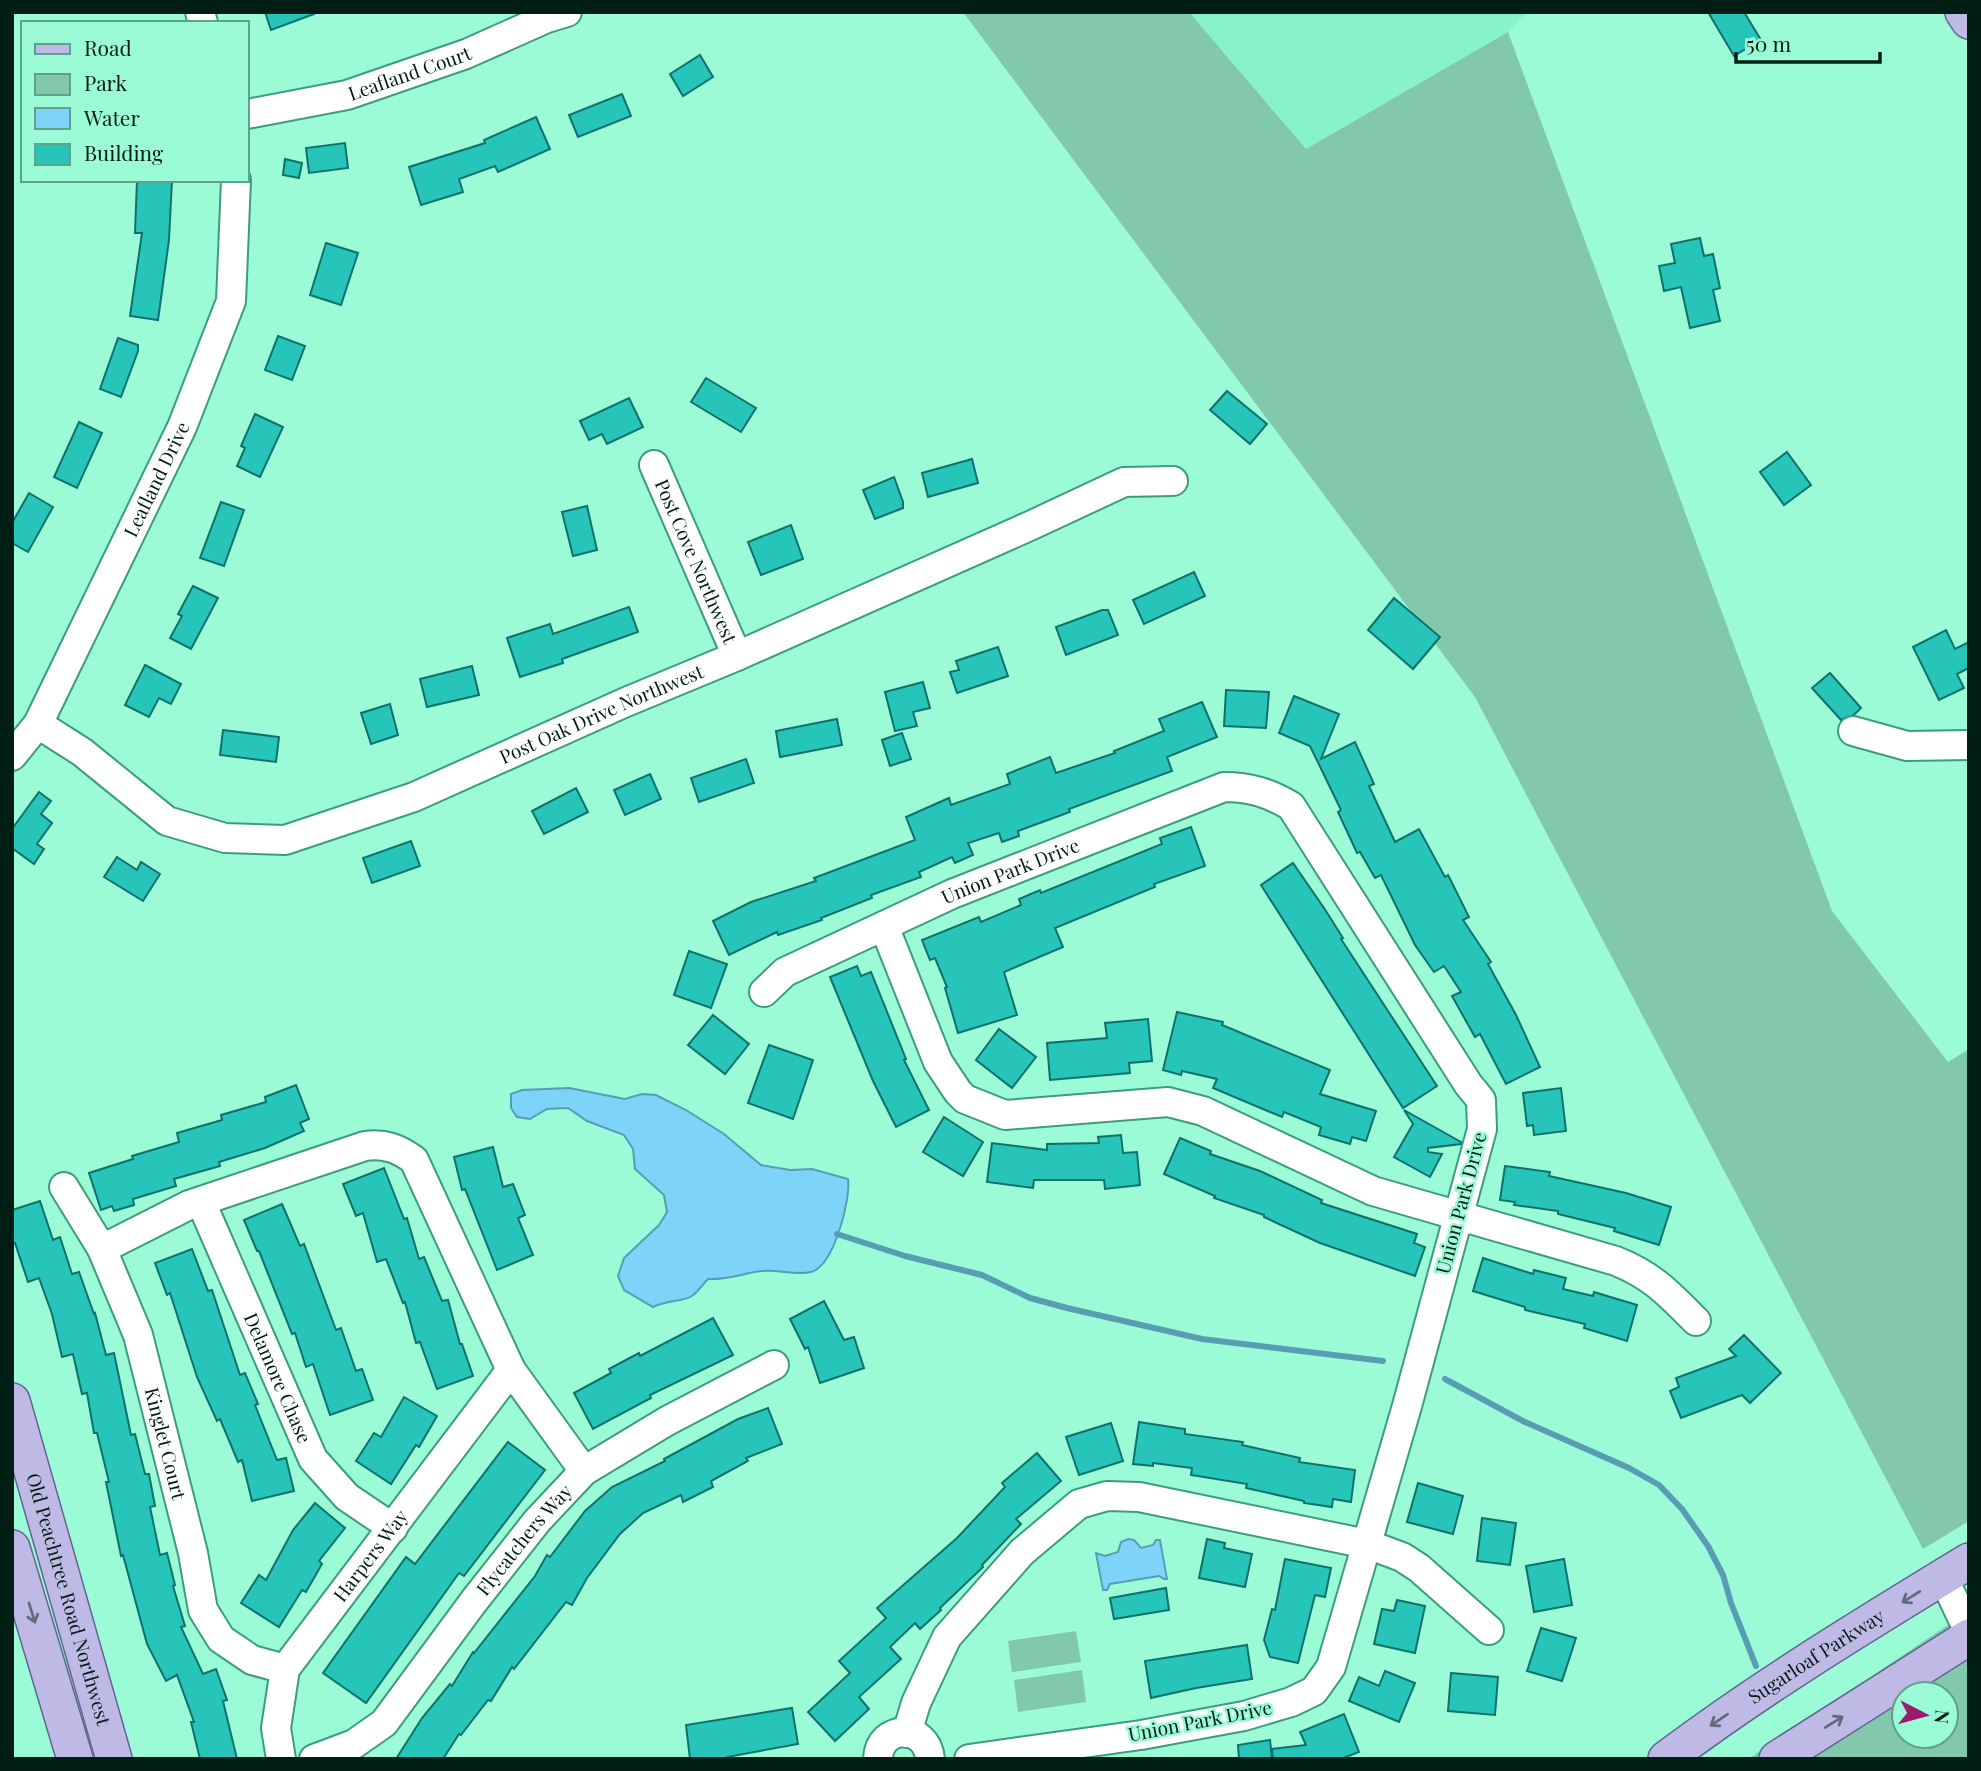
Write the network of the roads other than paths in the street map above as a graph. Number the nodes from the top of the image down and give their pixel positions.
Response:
1 (567, 12) edge
2 (1963, 12) edge
3 (1969, 21) edge
4 (248, 114) edge
5 (236, 182) edge
6 (654, 465) dead end
7 (1173, 481) dead end
8 (737, 656) junction
9 (38, 724) junction
10 (1853, 732) dead end
11 (1969, 745) edge
12 (12, 756) edge
13 (884, 926) junction
14 (764, 992) dead end
15 (64, 1187) dead end
16 (201, 1202) junction
17 (1458, 1216) junction
18 (102, 1250) junction
19 (1696, 1321) dead end
20 (774, 1365) dead end
21 (511, 1370) junction
22 (12, 1401) edge
23 (584, 1471) junction
24 (393, 1528) junction
25 (1367, 1544) junction
26 (12, 1548) edge
27 (1956, 1569) edge
28 (1489, 1630) dead end
29 (1969, 1634) edge
30 (285, 1670) junction
31 (907, 1733) junction
32 (75, 1759) edge
33 (114, 1759) edge
34 (281, 1759) edge
35 (314, 1759) edge
36 (878, 1759) edge
37 (930, 1759) edge
38 (969, 1759) edge
39 (1667, 1759) edge
40 (1777, 1759) edge

1 - 4 street, Leafland Court
2 - 3 main road
5 - 9 street, Leafland Drive
6 - 8 street, Post Cove Northwest
7 - 8 street, Post Oak Drive Northwest
8 - 9 street, Post Oak Drive Northwest
9 - 12 street, Leafland Drive
10 - 11 street
13 - 14 street, Union Park Drive
13 - 17 street
13 - 17 street, Union Park Drive
15 - 18 street, Kinglet Court
16 - 18 street
16 - 21 street
16 - 24 street, Delamore Chase
17 - 19 street
17 - 25 street, Union Park Drive
18 - 30 street, Kinglet Court
20 - 23 street, Flycatchers Way
21 - 23 street
21 - 24 street, Harpers Way
22 - 33 main road, Old Peachtree Road Northwest
23 - 35 street, Flycatchers Way
24 - 30 street, Harpers Way
25 - 28 street
25 - 31 street
25 - 38 street, Union Park Drive
26 -> 32 main road, Old Peachtree Road Northwest
27 - 29 street
27 -> 39 main road, Sugarloaf Parkway
40 -> 29 main road
30 - 34 street, Harpers Way
31 - 36 street
31 - 37 street

